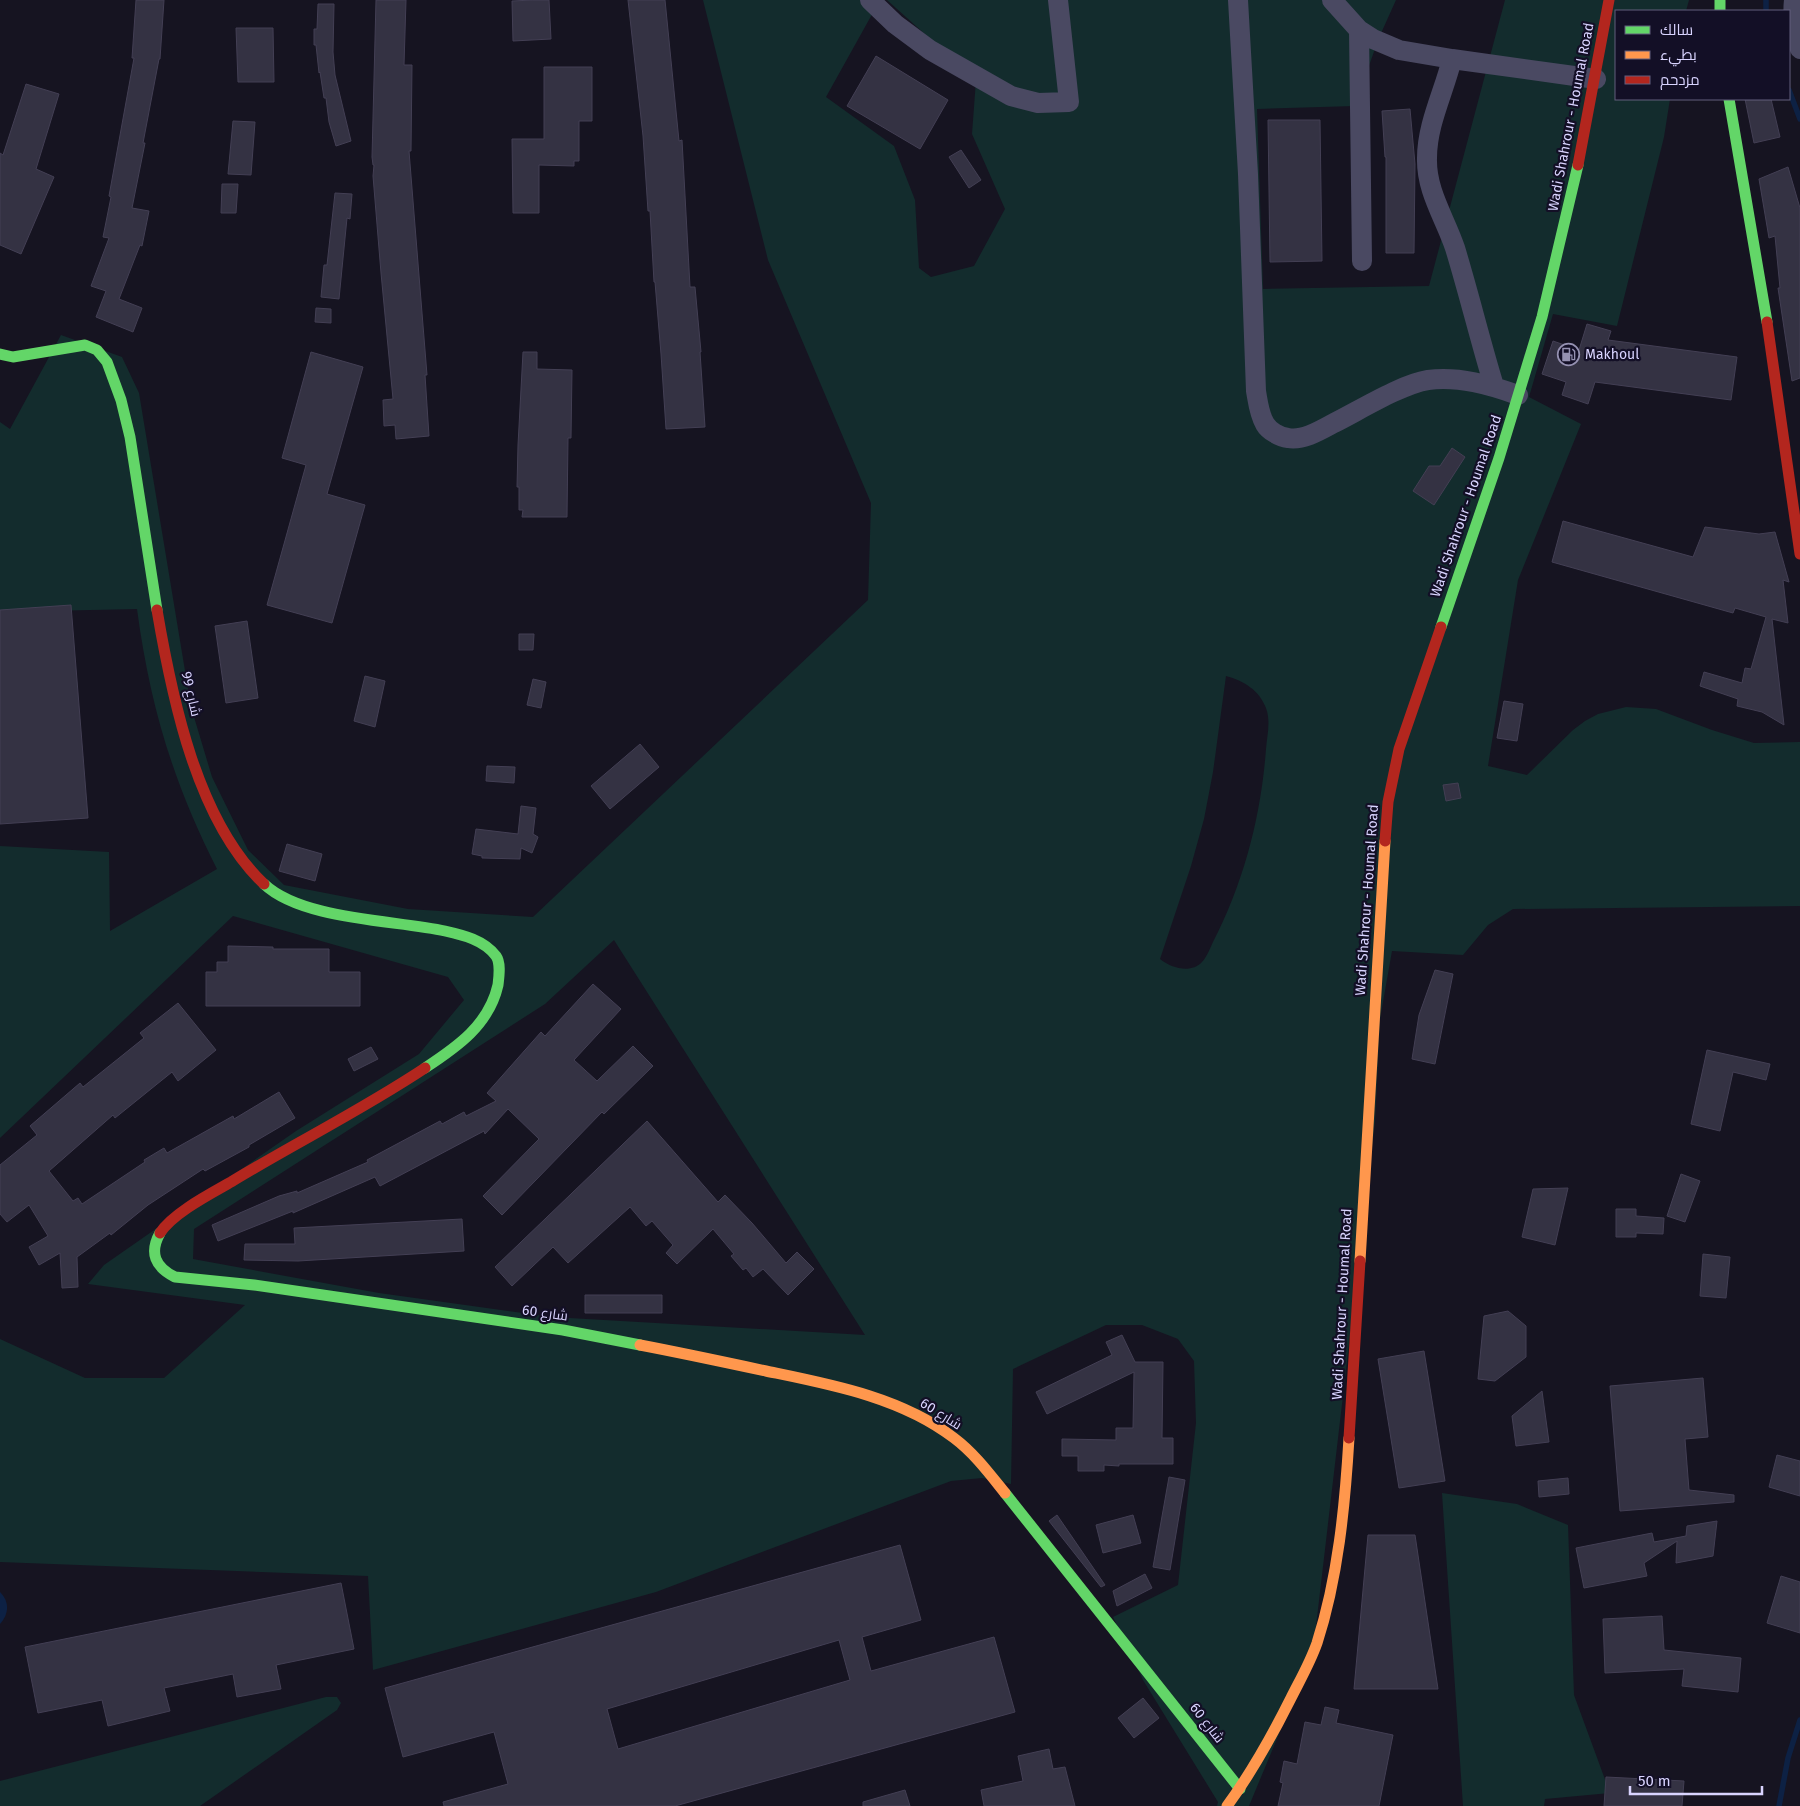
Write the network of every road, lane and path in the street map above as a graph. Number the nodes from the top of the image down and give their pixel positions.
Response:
1 (870, 0) edge
2 (1058, 0) edge
3 (1238, 0) edge
4 (1332, 0) edge
5 (1609, 0) edge
6 (1794, 0) edge
7 (1360, 30) junction
8 (1800, 49) edge
9 (1452, 59) junction
10 (1596, 79) junction
11 (1729, 100) edge
12 (1362, 261) dead end
13 (0, 354) edge
14 (1494, 386) junction
15 (1518, 395) junction
16 (1800, 554) edge
17 (497, 957) joint
18 (1240, 1789) junction
19 (1227, 1806) edge

1 - 2 street
3 - 14 street
4 - 7 street
5 - 10 street, Wadi Shahrour - Houmal Road
6 - 8 street
7 - 9 street
7 - 12 street
9 - 10 street
9 - 14 street
10 - 15 street, Wadi Shahrour - Houmal Road
11 - 16 street
13 - 17 street, شارع 99
14 - 15 street
15 - 18 street, Wadi Shahrour - Houmal Road
17 - 18 street, شارع 60
18 - 19 street, Wadi Shahrour - Houmal Road

